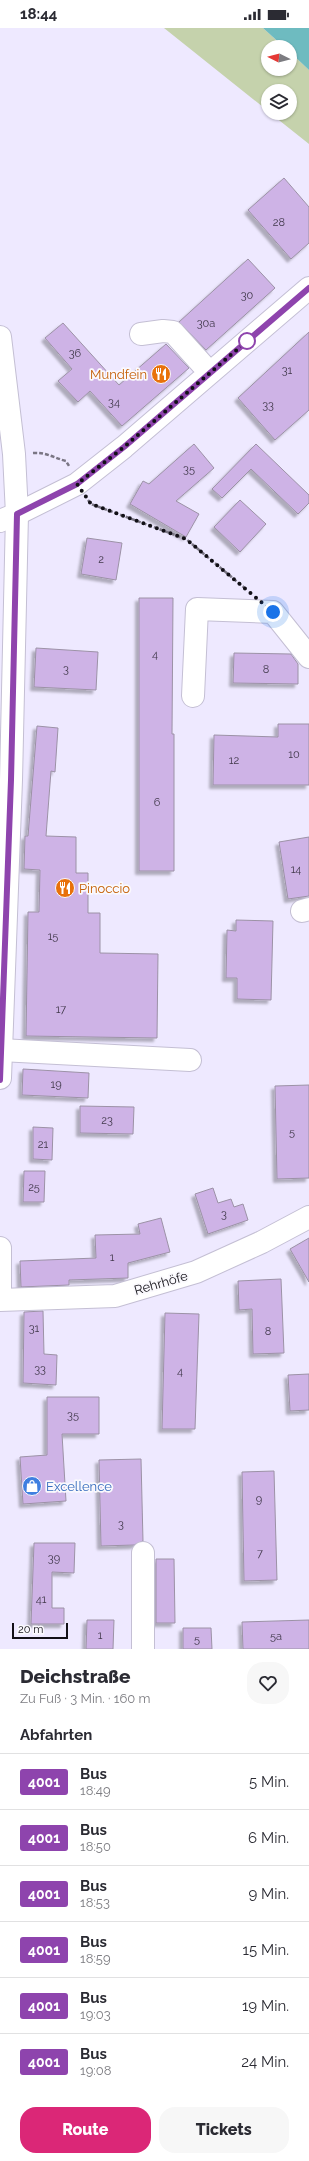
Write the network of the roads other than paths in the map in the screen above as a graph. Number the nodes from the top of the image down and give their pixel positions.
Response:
1 (309, 288) edge
2 (141, 334) dead end
3 (0, 337) edge
4 (210, 373) junction
5 (9, 517) edge
6 (309, 657) edge
7 (193, 696) dead end
8 (4, 876) edge
9 (0, 1050) edge
10 (190, 1060) dead end
11 (0, 1078) edge
12 (309, 1217) edge
13 (0, 1248) edge
14 (0, 1298) edge
15 (143, 1552) dead end
16 (142, 1649) edge

1 - 4 main road
2 - 4 main road
3 - 5 main road
4 - 5 main road
5 - 8 main road
6 - 7 main road
8 - 9 main road
9 - 10 main road
9 - 11 main road
12 - 14 main road, Rehrhöfe
13 - 14 main road
15 - 16 main road

